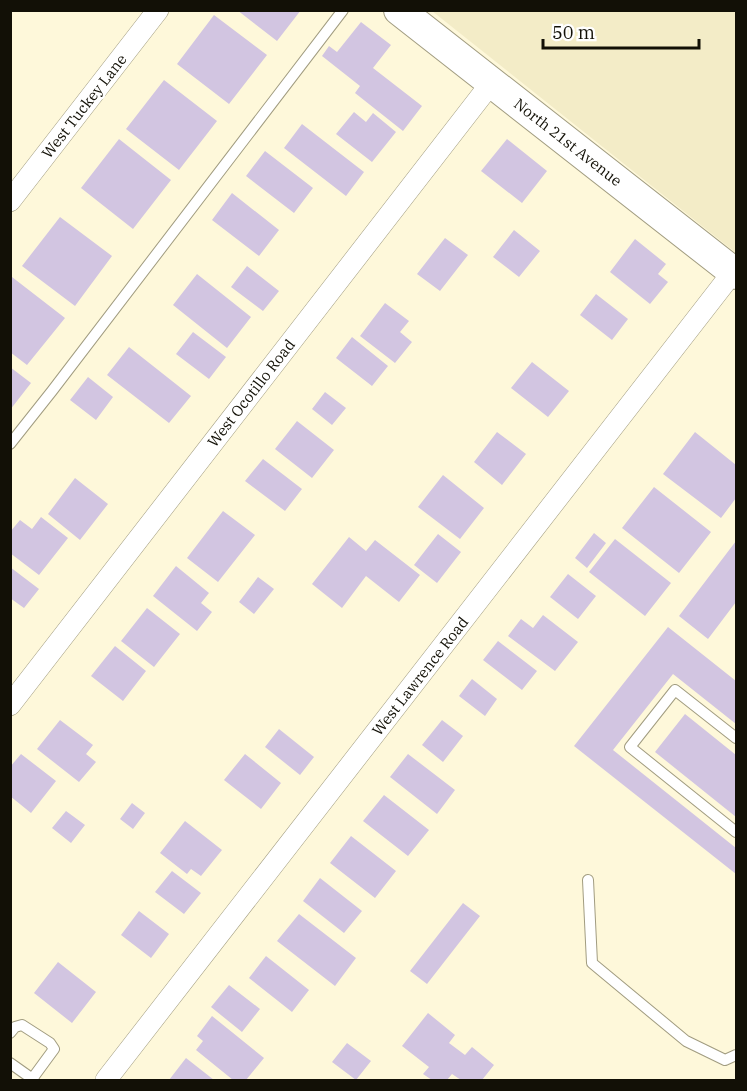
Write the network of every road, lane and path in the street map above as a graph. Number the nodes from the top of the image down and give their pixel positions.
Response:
1 (158, 10) edge
2 (343, 10) edge
3 (399, 10) edge
4 (492, 82) junction
5 (10, 201) edge
6 (735, 273) edge
7 (10, 444) edge
8 (10, 705) edge
9 (736, 738) edge
10 (736, 832) edge
11 (588, 880) dead end
12 (10, 1034) edge
13 (736, 1055) edge
14 (10, 1063) edge
15 (33, 1080) edge
16 (106, 1080) edge

1 - 5 street, West Tuckey Lane
2 - 7 lane
3 - 4 street, North 21st Avenue
4 - 6 street, North 21st Avenue
4 - 8 street, West Ocotillo Road
6 - 16 street, West Lawrence Road
9 - 10 lane
11 - 13 lane
12 - 15 lane
14 - 15 lane

